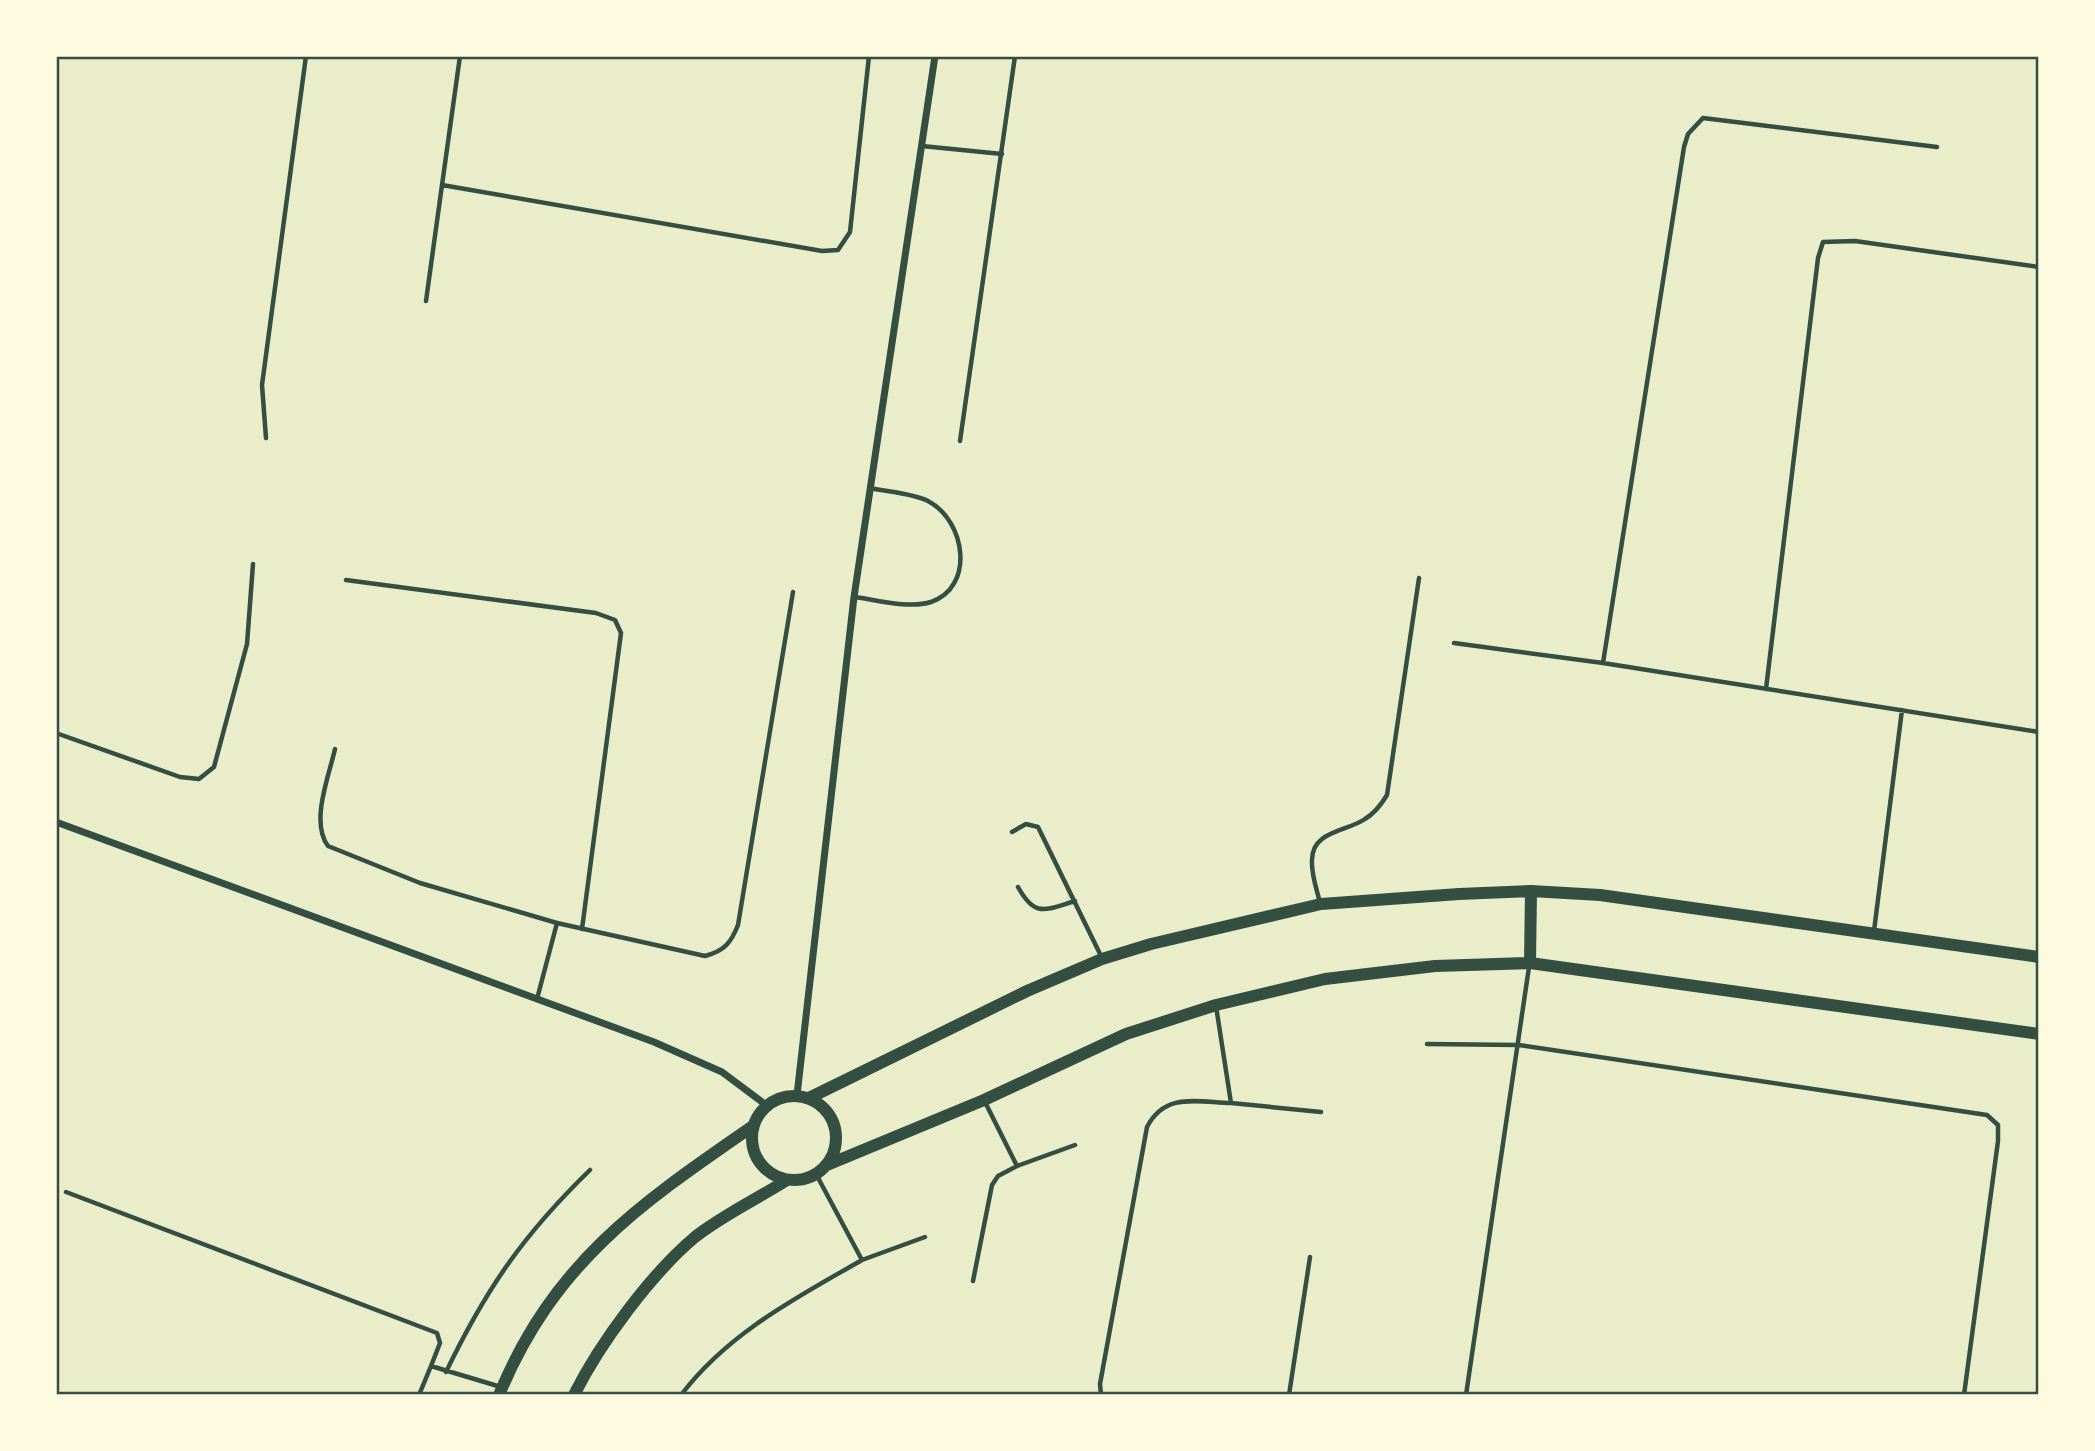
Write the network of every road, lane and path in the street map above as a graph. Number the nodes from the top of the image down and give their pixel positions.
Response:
1 (306, 56) edge
2 (460, 56) edge
3 (869, 56) edge
4 (935, 56) edge
5 (1015, 56) edge
6 (921, 146) junction
7 (1937, 147) dead end
8 (1002, 155) junction
9 (442, 186) junction
10 (2039, 267) edge
11 (426, 302) dead end
12 (266, 438) dead end
13 (960, 441) dead end
14 (870, 488) junction
15 (253, 564) dead end
16 (1419, 578) dead end
17 (346, 580) dead end
18 (793, 592) dead end
19 (854, 597) junction
20 (1454, 643) dead end
21 (1603, 663) junction
22 (1766, 689) junction
23 (1902, 710) junction
24 (2039, 732) edge
25 (56, 733) edge
26 (335, 748) dead end
27 (56, 822) edge
28 (1012, 832) dead end
29 (1018, 887) dead end
30 (1531, 891) junction
31 (1075, 901) junction
32 (1321, 904) junction
33 (557, 923) junction
34 (582, 929) junction
35 (1874, 932) junction
36 (2039, 957) edge
37 (1102, 959) junction
38 (1530, 963) junction
39 (537, 999) junction
40 (1216, 1005) junction
41 (2039, 1034) edge
42 (1427, 1044) dead end
43 (1519, 1045) junction
44 (803, 1097) junction
45 (984, 1100) junction
46 (1231, 1103) junction
47 (766, 1105) junction
48 (1321, 1112) dead end
49 (753, 1126) junction
50 (1075, 1145) dead end
51 (827, 1165) junction
52 (1017, 1166) junction
53 (590, 1170) dead end
54 (816, 1174) junction
55 (787, 1180) junction
56 (66, 1192) dead end
57 (925, 1237) dead end
58 (1310, 1258) dead end
59 (862, 1260) junction
60 (973, 1281) dead end
61 (430, 1366) junction
62 (446, 1372) junction
63 (501, 1391) edge
64 (419, 1395) edge
65 (574, 1395) edge
66 (681, 1395) edge
67 (1101, 1395) edge
68 (1289, 1395) edge
69 (1466, 1395) edge
70 (1964, 1395) edge

1 - 12 lane
2 - 9 lane
3 - 9 lane
4 - 6 street
5 - 8 lane
6 - 8 lane
6 - 14 street
7 - 21 lane
8 - 13 lane
9 - 11 lane
10 - 22 lane
14 - 19 street
14 - 19 lane
15 - 25 lane
16 - 32 lane
17 - 34 lane
18 - 34 lane
19 - 44 street
20 - 21 lane
21 - 22 lane
22 - 23 lane
23 - 24 lane
23 - 35 lane
26 - 33 lane
27 - 39 street
28 - 31 lane
29 - 31 lane
30 - 32 street
30 - 35 street
30 - 38 street
31 - 37 lane
32 - 37 street
33 - 34 lane
33 - 39 lane
35 - 36 street
37 - 44 street
38 - 40 street
38 - 41 street
38 - 43 lane
39 - 47 street
40 - 45 street
40 - 46 lane
42 - 43 lane
43 - 69 lane
43 - 70 lane
44 - 47 street
44 - 51 street
45 - 51 street
45 - 52 lane
46 - 48 lane
46 - 67 lane
47 - 49 street
49 - 55 street
49 - 63 street
50 - 52 lane
51 - 54 street
52 - 60 lane
53 - 62 lane
54 - 55 street
54 - 59 lane
55 - 65 street
56 - 61 lane
57 - 59 lane
58 - 68 lane
59 - 66 lane
61 - 62 lane
61 - 64 lane
62 - 63 lane

